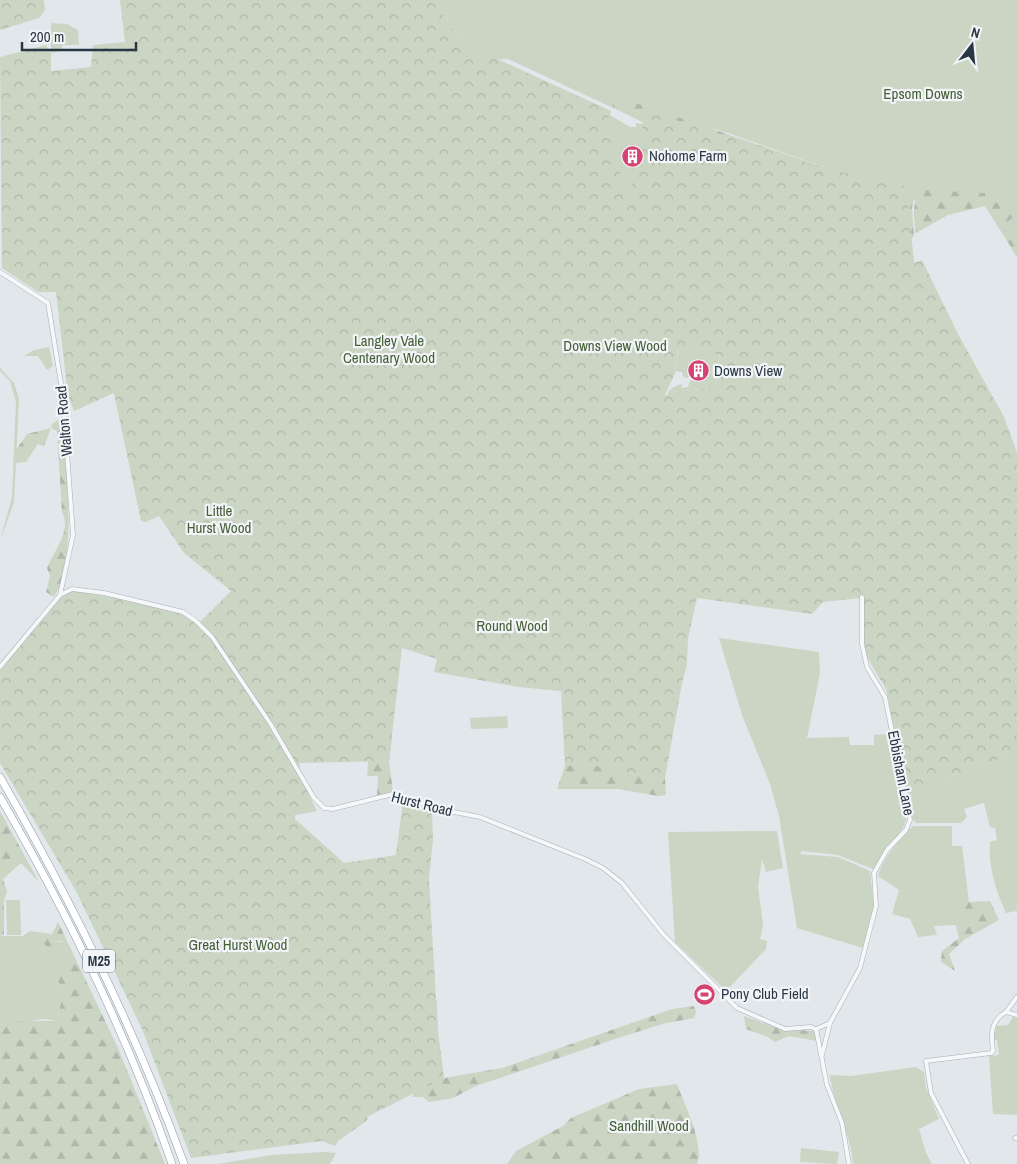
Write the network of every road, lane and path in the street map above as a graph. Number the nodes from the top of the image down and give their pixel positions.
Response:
1 (0, 272) edge
2 (64, 582) junction
3 (72, 590) junction
4 (60, 595) junction
5 (862, 597) dead end
6 (0, 667) edge
7 (0, 778) edge
8 (0, 797) edge
9 (1017, 997) edge
10 (1006, 1012) junction
11 (1017, 1016) edge
12 (830, 1023) junction
13 (816, 1029) junction
14 (827, 1032) junction
15 (818, 1034) junction
16 (822, 1055) junction
17 (172, 1164) edge
18 (184, 1164) edge
19 (850, 1164) edge
20 (968, 1164) edge

1 - 2 street, Walton Road
2 - 3 street
2 - 4 street, Walton Road
3 - 4 street, Hurst Road
3 - 13 street, Hurst Road
4 - 6 street
5 - 12 street, Ebbisham Lane
7 - 18 highway, M25
8 - 17 highway, M25
9 - 10 street
10 - 11 street
10 - 20 street
12 - 13 street
12 - 14 street, Ebbisham Lane
13 - 15 street, Ebbisham Lane
14 - 15 street
14 - 16 street, Ebbisham Lane
15 - 16 street, Ebbisham Lane
16 - 19 street, Ebbisham Lane

